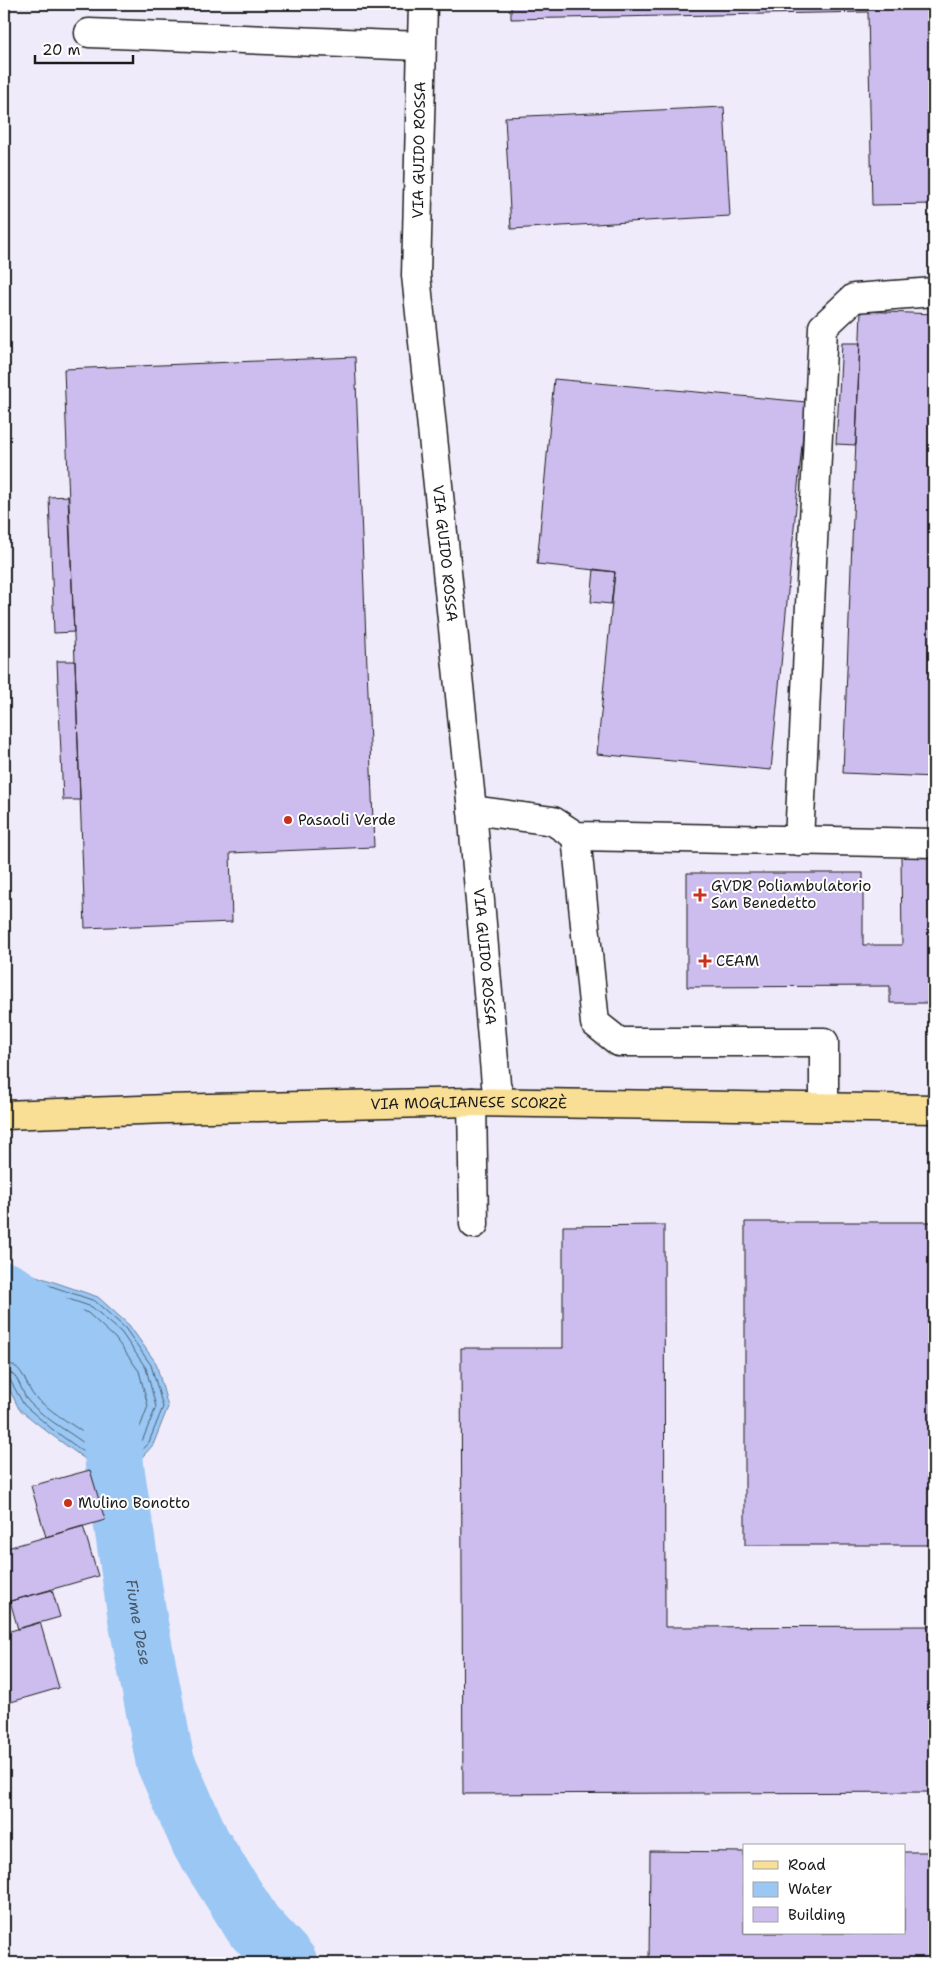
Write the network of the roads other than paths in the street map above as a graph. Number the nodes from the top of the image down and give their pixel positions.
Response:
1 (423, 4) edge
2 (89, 33) dead end
3 (421, 46) junction
4 (934, 292) edge
5 (472, 810) junction
6 (576, 836) junction
7 (799, 841) junction
8 (934, 843) edge
9 (472, 1102) junction
10 (501, 1102) junction
11 (824, 1107) junction
12 (934, 1109) edge
13 (4, 1115) edge
14 (474, 1224) dead end

1 - 3 street, VIA GUIDO ROSSA
2 - 3 street
3 - 5 street, VIA GUIDO ROSSA
4 - 7 street
5 - 6 street
5 - 10 street, VIA GUIDO ROSSA
6 - 7 street
6 - 11 street
7 - 8 street
9 - 10 main road, VIA MOGLIANESE SCORZÈ
9 - 13 main road, VIA MOGLIANESE SCORZÈ
9 - 14 street
10 - 11 main road, VIA MOGLIANESE SCORZÈ
11 - 12 main road, VIA MOGLIANESE SCORZÈ

